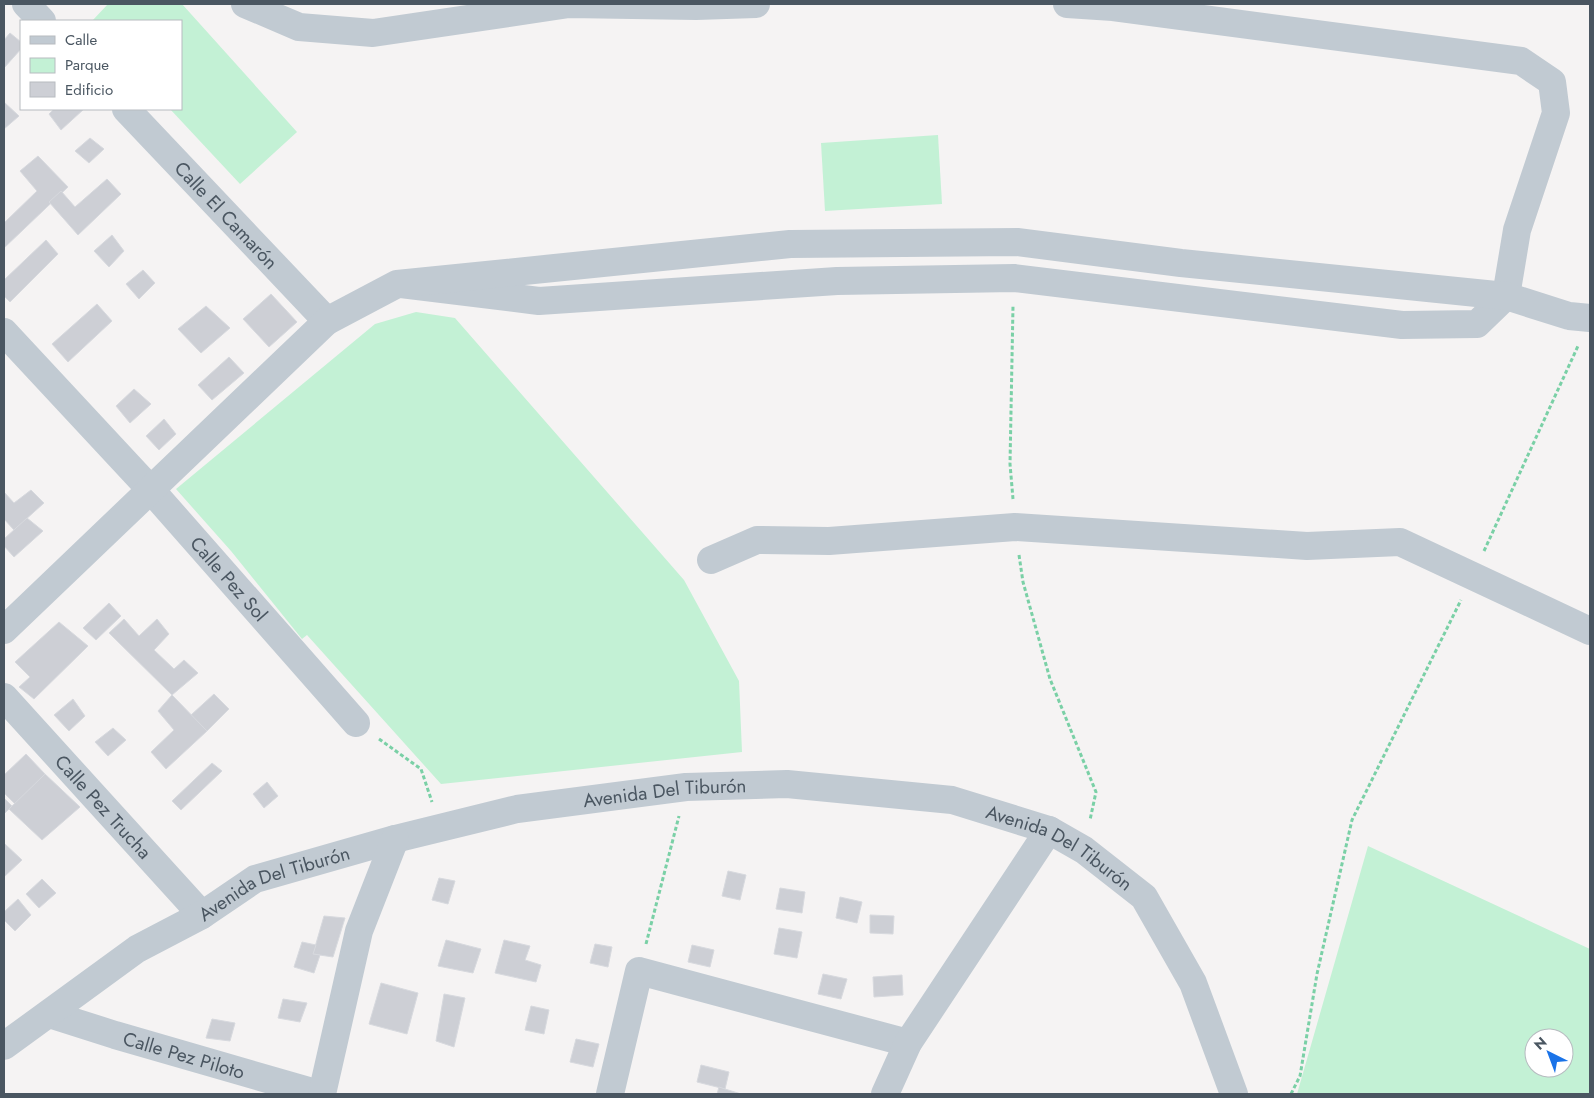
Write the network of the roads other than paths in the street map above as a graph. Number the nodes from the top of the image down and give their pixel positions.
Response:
1 (26, 4) edge
2 (245, 4) edge
3 (756, 4) edge
4 (1066, 4) edge
5 (41, 20) edge
6 (127, 110) edge
7 (401, 284) junction
8 (1506, 296) junction
9 (328, 322) junction
10 (1586, 328) edge
11 (4, 332) edge
12 (151, 490) junction
13 (711, 560) dead end
14 (4, 630) edge
15 (1590, 631) edge
16 (4, 697) edge
17 (356, 723) road end
18 (1049, 830) junction
19 (395, 839) junction
20 (202, 915) junction
21 (49, 1014) junction
22 (908, 1043) junction
23 (4, 1046) edge
24 (321, 1094) edge
25 (610, 1094) edge
26 (885, 1094) edge
27 (1234, 1094) edge

1 - 5 street
2 - 3 street
4 - 8 street
6 - 9 street, Calle El Camarón
7 - 8 street
7 - 8 street
7 - 9 street
8 - 10 street
9 - 12 street
11 - 12 street, Calle Pez Sol
12 - 14 street
12 - 17 street, Calle Pez Sol
13 - 15 street
16 - 20 street, Calle Pez Trucha
18 - 19 street, Avenida Del Tiburón
18 - 22 street
18 - 27 street, Avenida Del Tiburón
19 - 20 street, Avenida Del Tiburón
19 - 24 street
20 - 21 street, Avenida Del Tiburón
21 - 23 street, Avenida Del Tiburón
21 - 24 street, Calle Pez Piloto
22 - 25 street
22 - 26 street

